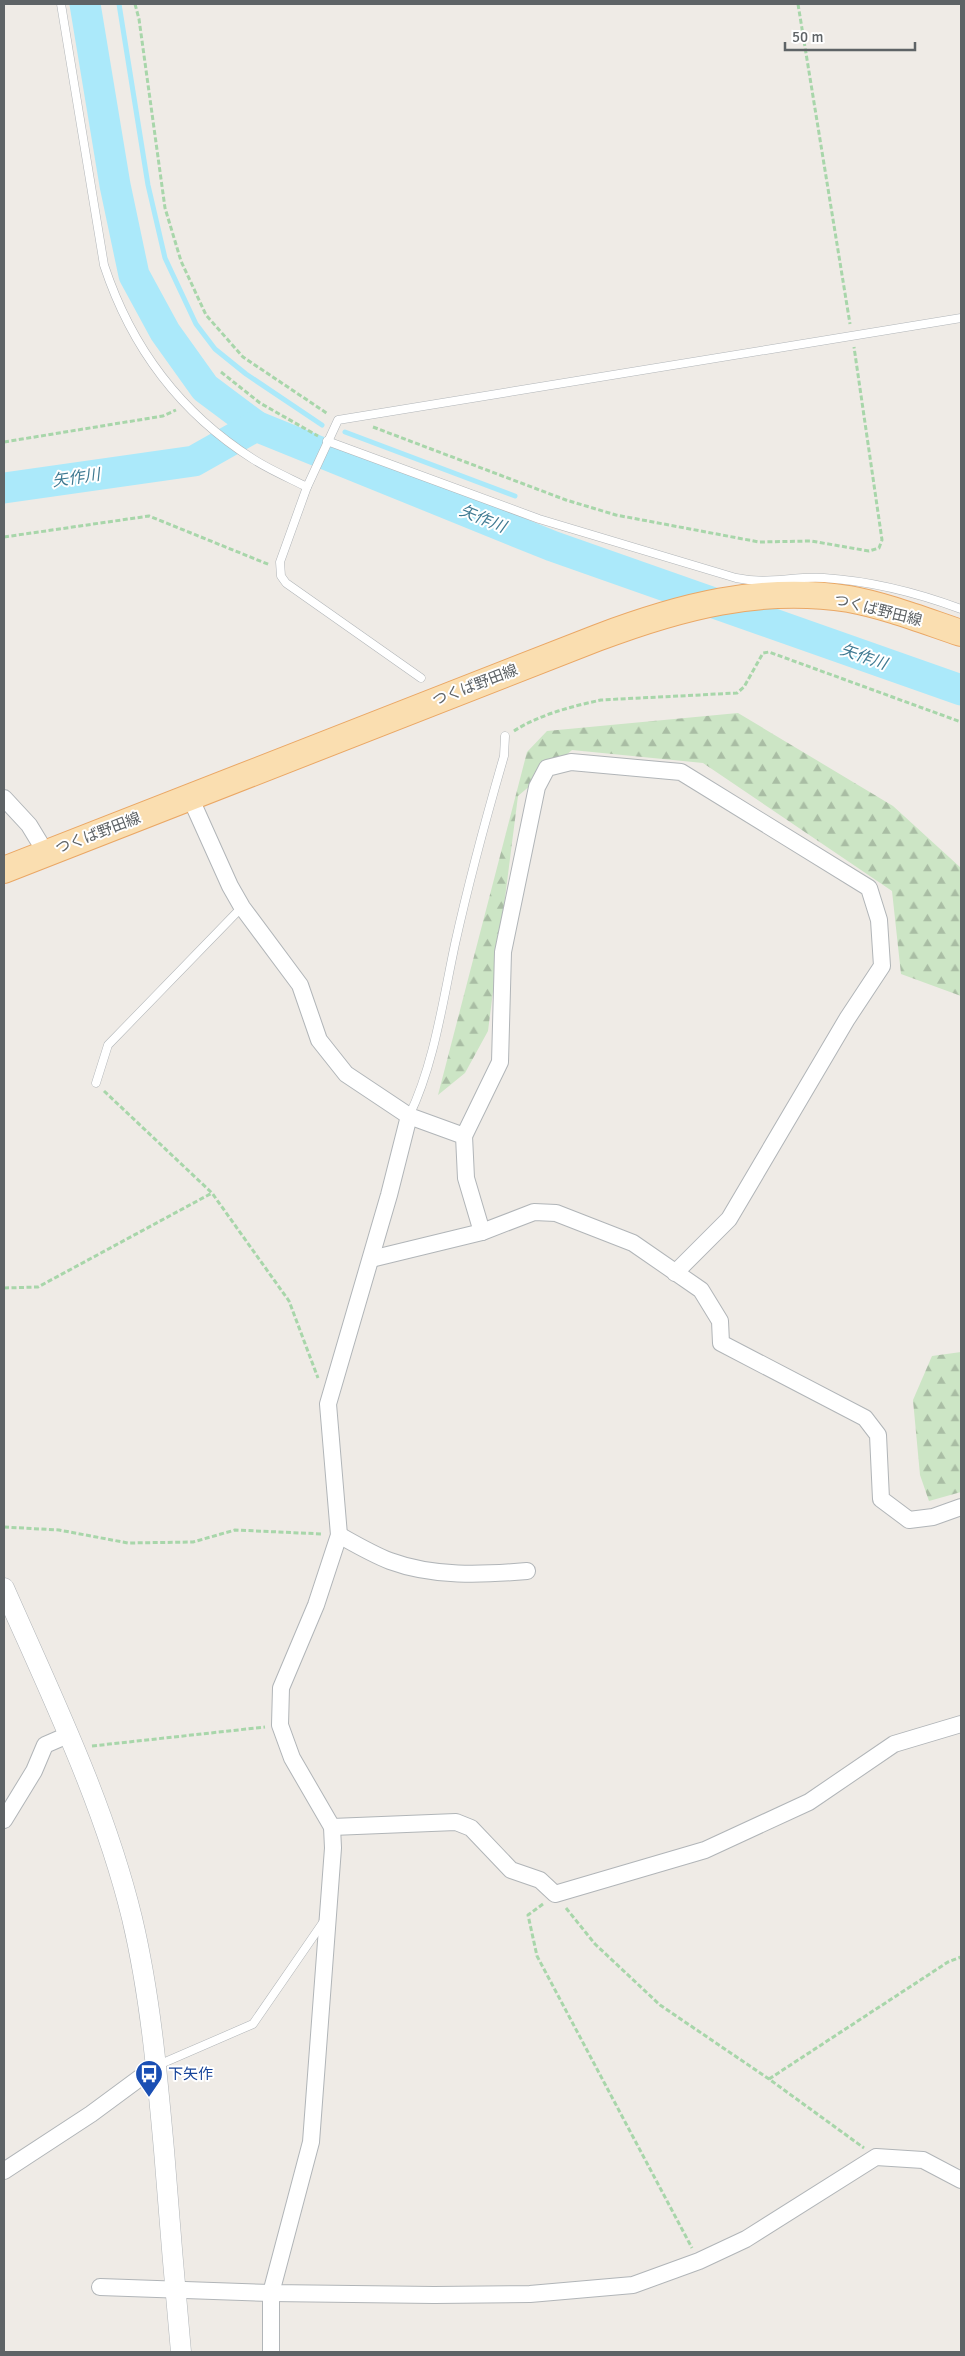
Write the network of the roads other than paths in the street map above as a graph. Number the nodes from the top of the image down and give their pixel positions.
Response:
1 (61, 4) edge
2 (961, 318) edge
3 (326, 443) junction
4 (307, 487) junction
5 (763, 590) junction
6 (961, 609) edge
7 (961, 633) edge
8 (421, 678) dead end
9 (505, 736) road end
10 (190, 797) junction
11 (4, 798) edge
12 (46, 853) junction
13 (4, 870) edge
14 (242, 907) junction
15 (96, 1083) road end
16 (409, 1116) junction
17 (464, 1136) junction
18 (482, 1232) junction
19 (371, 1260) junction
20 (675, 1273) junction
21 (961, 1507) edge
22 (339, 1535) junction
23 (526, 1571) dead end
24 (4, 1588) edge
25 (961, 1724) edge
26 (71, 1741) junction
27 (4, 1820) edge
28 (332, 1827) junction
29 (327, 1918) junction
30 (156, 2066) junction
31 (4, 2171) edge
32 (961, 2180) edge
33 (100, 2287) dead end
34 (176, 2289) junction
35 (271, 2293) junction
36 (181, 2352) edge
37 (271, 2352) edge

1 - 4 lane
2 - 3 lane
3 - 4 lane
3 - 5 lane
4 - 8 lane
5 - 6 lane
5 - 7 main road, つくば野田線
5 - 10 main road, つくば野田線
9 - 16 lane
10 - 12 main road, つくば野田線
10 - 14 street
11 - 12 street
12 - 13 main road, つくば野田線
14 - 15 lane
14 - 16 street
16 - 17 street
16 - 19 street
17 - 18 street
17 - 20 street
18 - 19 street
18 - 20 street
19 - 22 street
20 - 21 street
22 - 23 street
22 - 28 street
24 - 26 street
25 - 28 street
26 - 27 street
26 - 30 street
28 - 29 street
29 - 30 lane
29 - 35 street
30 - 31 street
30 - 34 street
32 - 35 street
33 - 34 street
34 - 35 street
34 - 36 street
35 - 37 street

